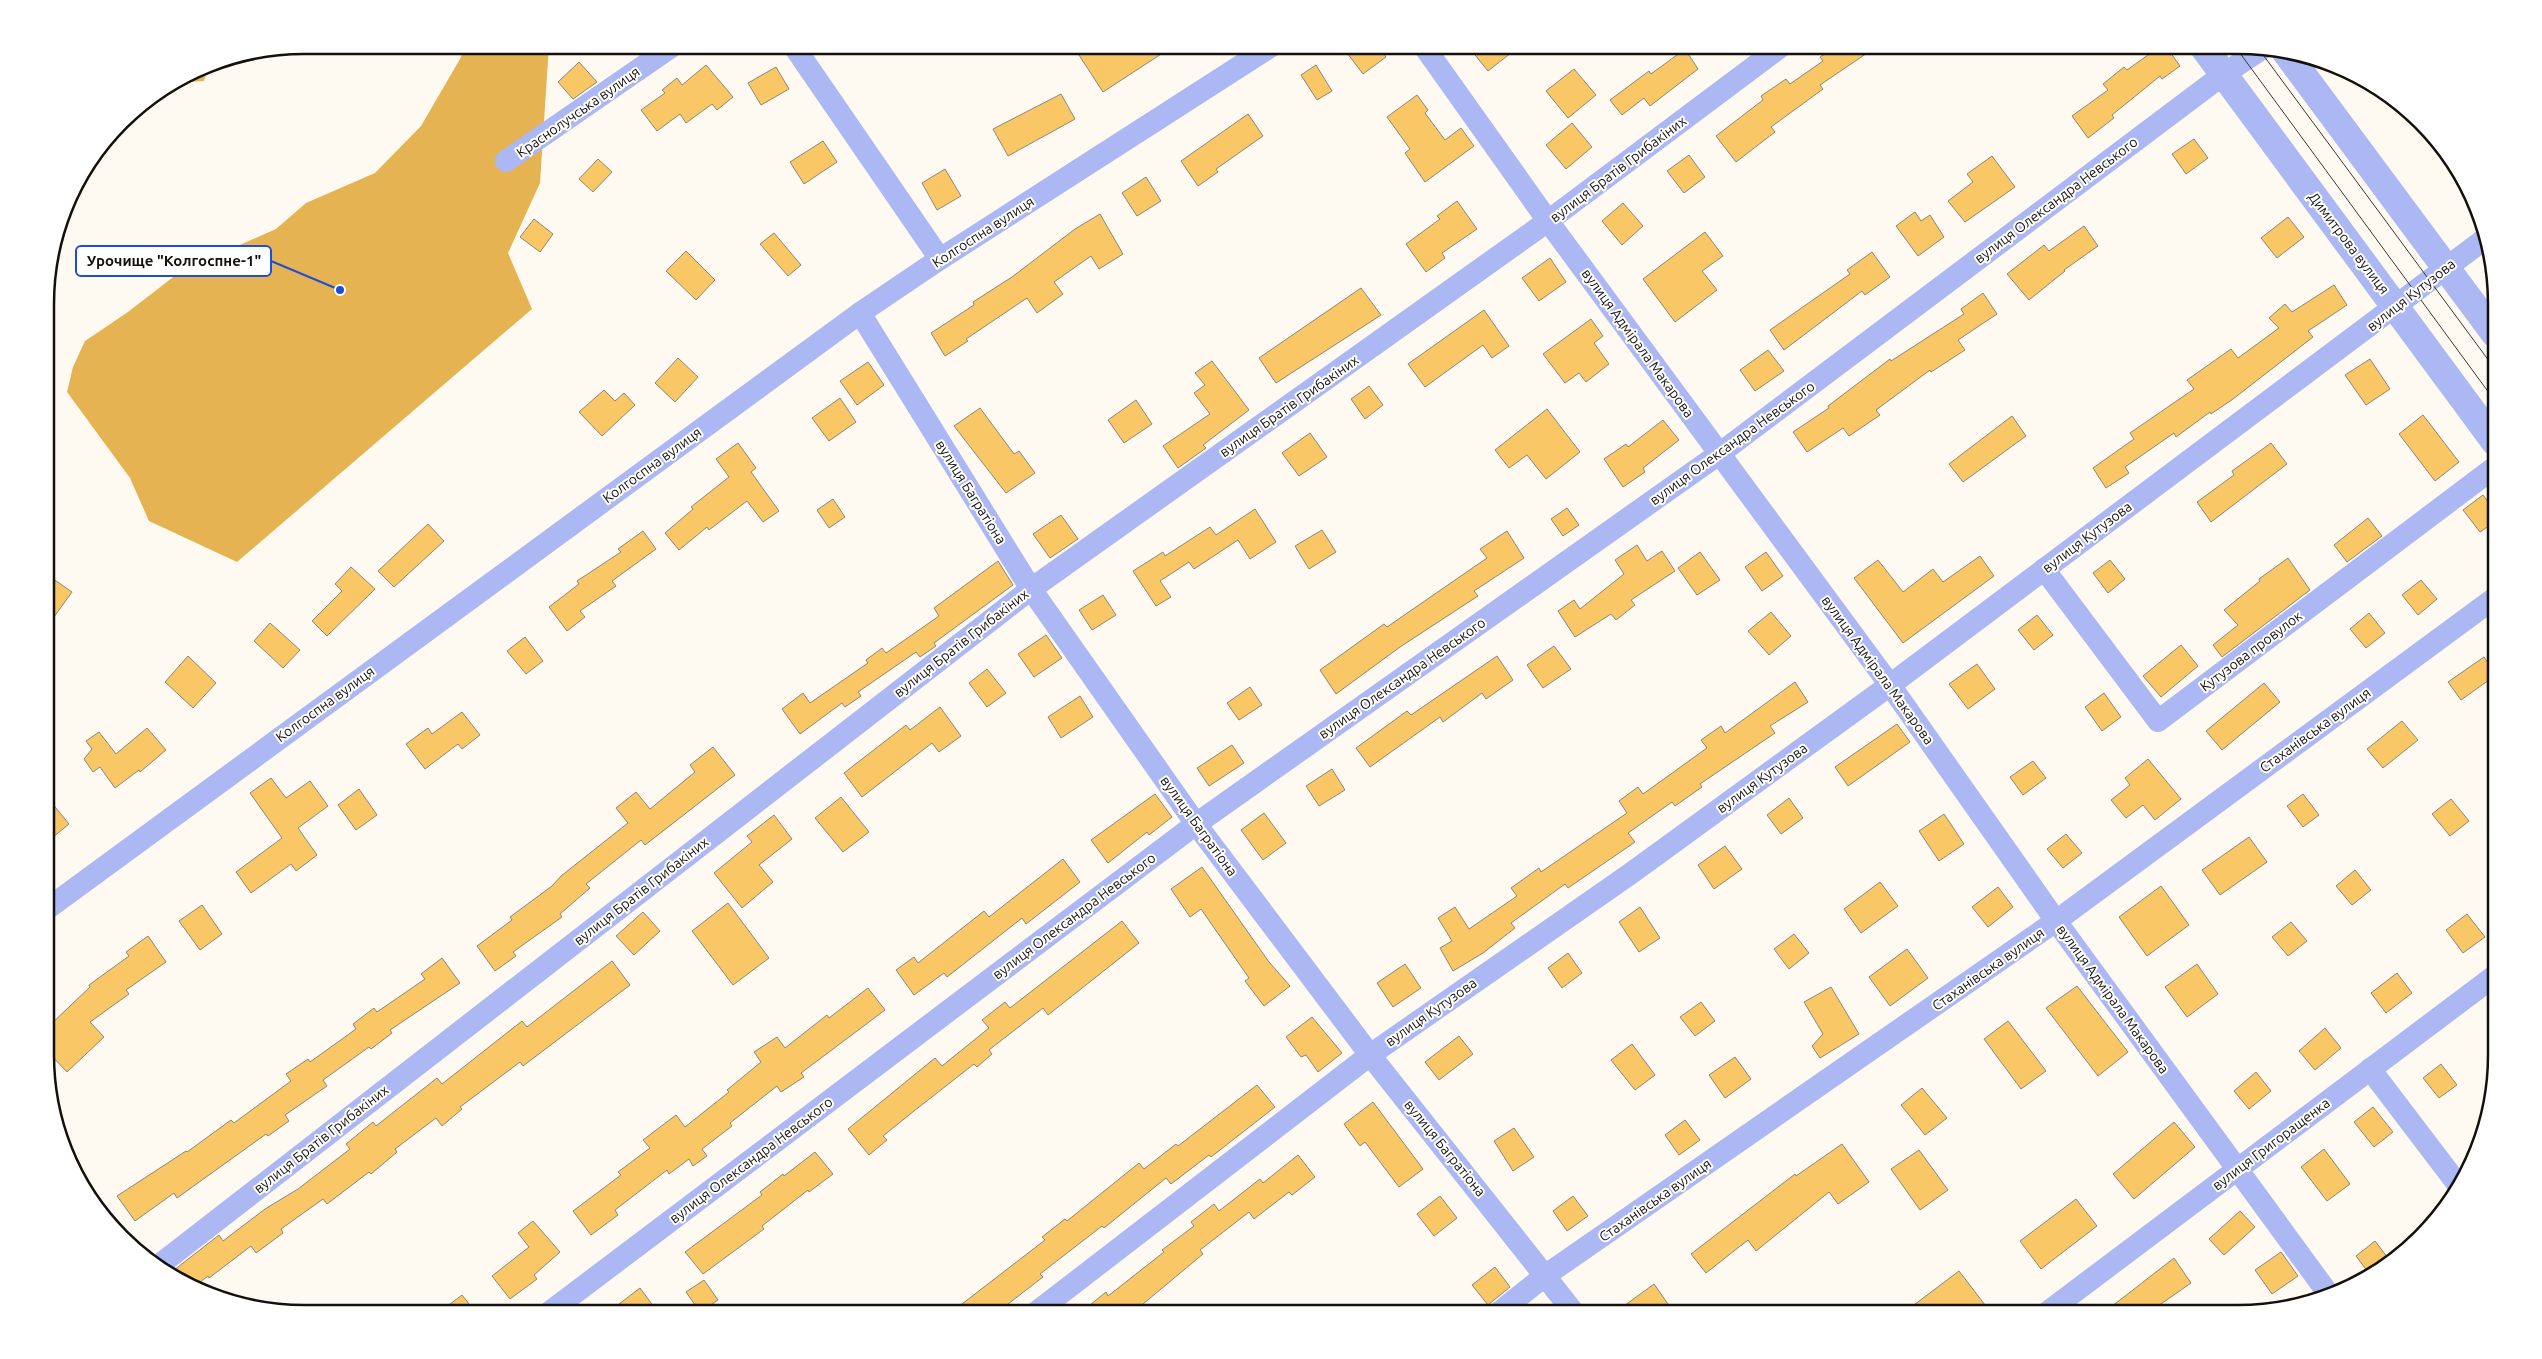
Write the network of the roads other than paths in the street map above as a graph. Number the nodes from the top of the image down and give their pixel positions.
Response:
1 (661, 54) edge
2 (799, 54) edge
3 (1259, 54) edge
4 (1429, 54) edge
5 (1771, 54) edge
6 (2209, 54) edge
7 (2254, 54) edge
8 (2292, 60) edge
9 (2224, 74) junction
10 (506, 161) dead end
11 (1548, 221) junction
12 (2481, 242) edge
13 (940, 259) junction
14 (2447, 267) junction
15 (2397, 307) junction
16 (860, 313) junction
17 (2488, 324) edge
18 (2488, 432) edge
19 (1719, 454) junction
20 (2488, 472) edge
21 (2044, 570) junction
22 (1031, 589) junction
23 (2488, 603) edge
24 (1890, 685) junction
25 (1196, 824) junction
26 (54, 904) edge
27 (2056, 921) junction
28 (2488, 981) edge
29 (1370, 1055) junction
30 (2370, 1070) junction
31 (2238, 1168) junction
32 (2455, 1180) edge
33 (163, 1262) edge
34 (1546, 1275) junction
35 (2325, 1289) edge
36 (559, 1305) edge
37 (1046, 1305) edge
38 (1508, 1305) edge
39 (1568, 1305) edge
40 (2057, 1305) edge

1 - 10 street, Краснолучська вулиця
2 - 13 street
3 - 13 street, Колгоспна вулиця
4 - 11 street, вулиця Адмірала Макарова
5 - 11 street, вулиця Братів Грибакіних
6 - 9 street, Димитрова вулиця
7 - 9 street, вулиця Олександра Невського
8 - 14 street
9 - 15 street, Димитрова вулиця
9 - 19 street, вулиця Олександра Невського
11 - 19 street, вулиця Адмірала Макарова
11 - 22 street, вулиця Братів Грибакіних
12 - 14 street, вулиця Кутузова
13 - 16 street, Колгоспна вулиця
14 - 15 street, вулиця Кутузова
14 - 17 street
15 - 18 street, Димитрова вулиця
15 - 21 street, вулиця Кутузова
16 - 22 street, вулиця Багратіона
16 - 26 street, Колгоспна вулиця
19 - 24 street, вулиця Адмірала Макарова
19 - 25 street, вулиця Олександра Невського
20 - 21 street, Кутузова провулок
21 - 24 street, вулиця Кутузова
22 - 25 street, вулиця Багратіона
22 - 33 street, вулиця Братів Грибакіних
23 - 27 street, Стаханівська вулиця
24 - 27 street, вулиця Адмірала Макарова
24 - 29 street, вулиця Кутузова
25 - 29 street, вулиця Багратіона
25 - 36 street, вулиця Олександра Невського
27 - 31 street, вулиця Адмірала Макарова
27 - 34 street, Стаханівська вулиця
28 - 30 street, вулиця Григоращенка
29 - 34 street, вулиця Багратіона
29 - 37 street, вулиця Кутузова
30 - 31 street, вулиця Григоращенка
30 - 32 street
31 - 35 street, вулиця Адмірала Макарова
31 - 40 street, вулиця Григоращенка
34 - 38 street, Стаханівська вулиця
34 - 39 street, вулиця Багратіона

